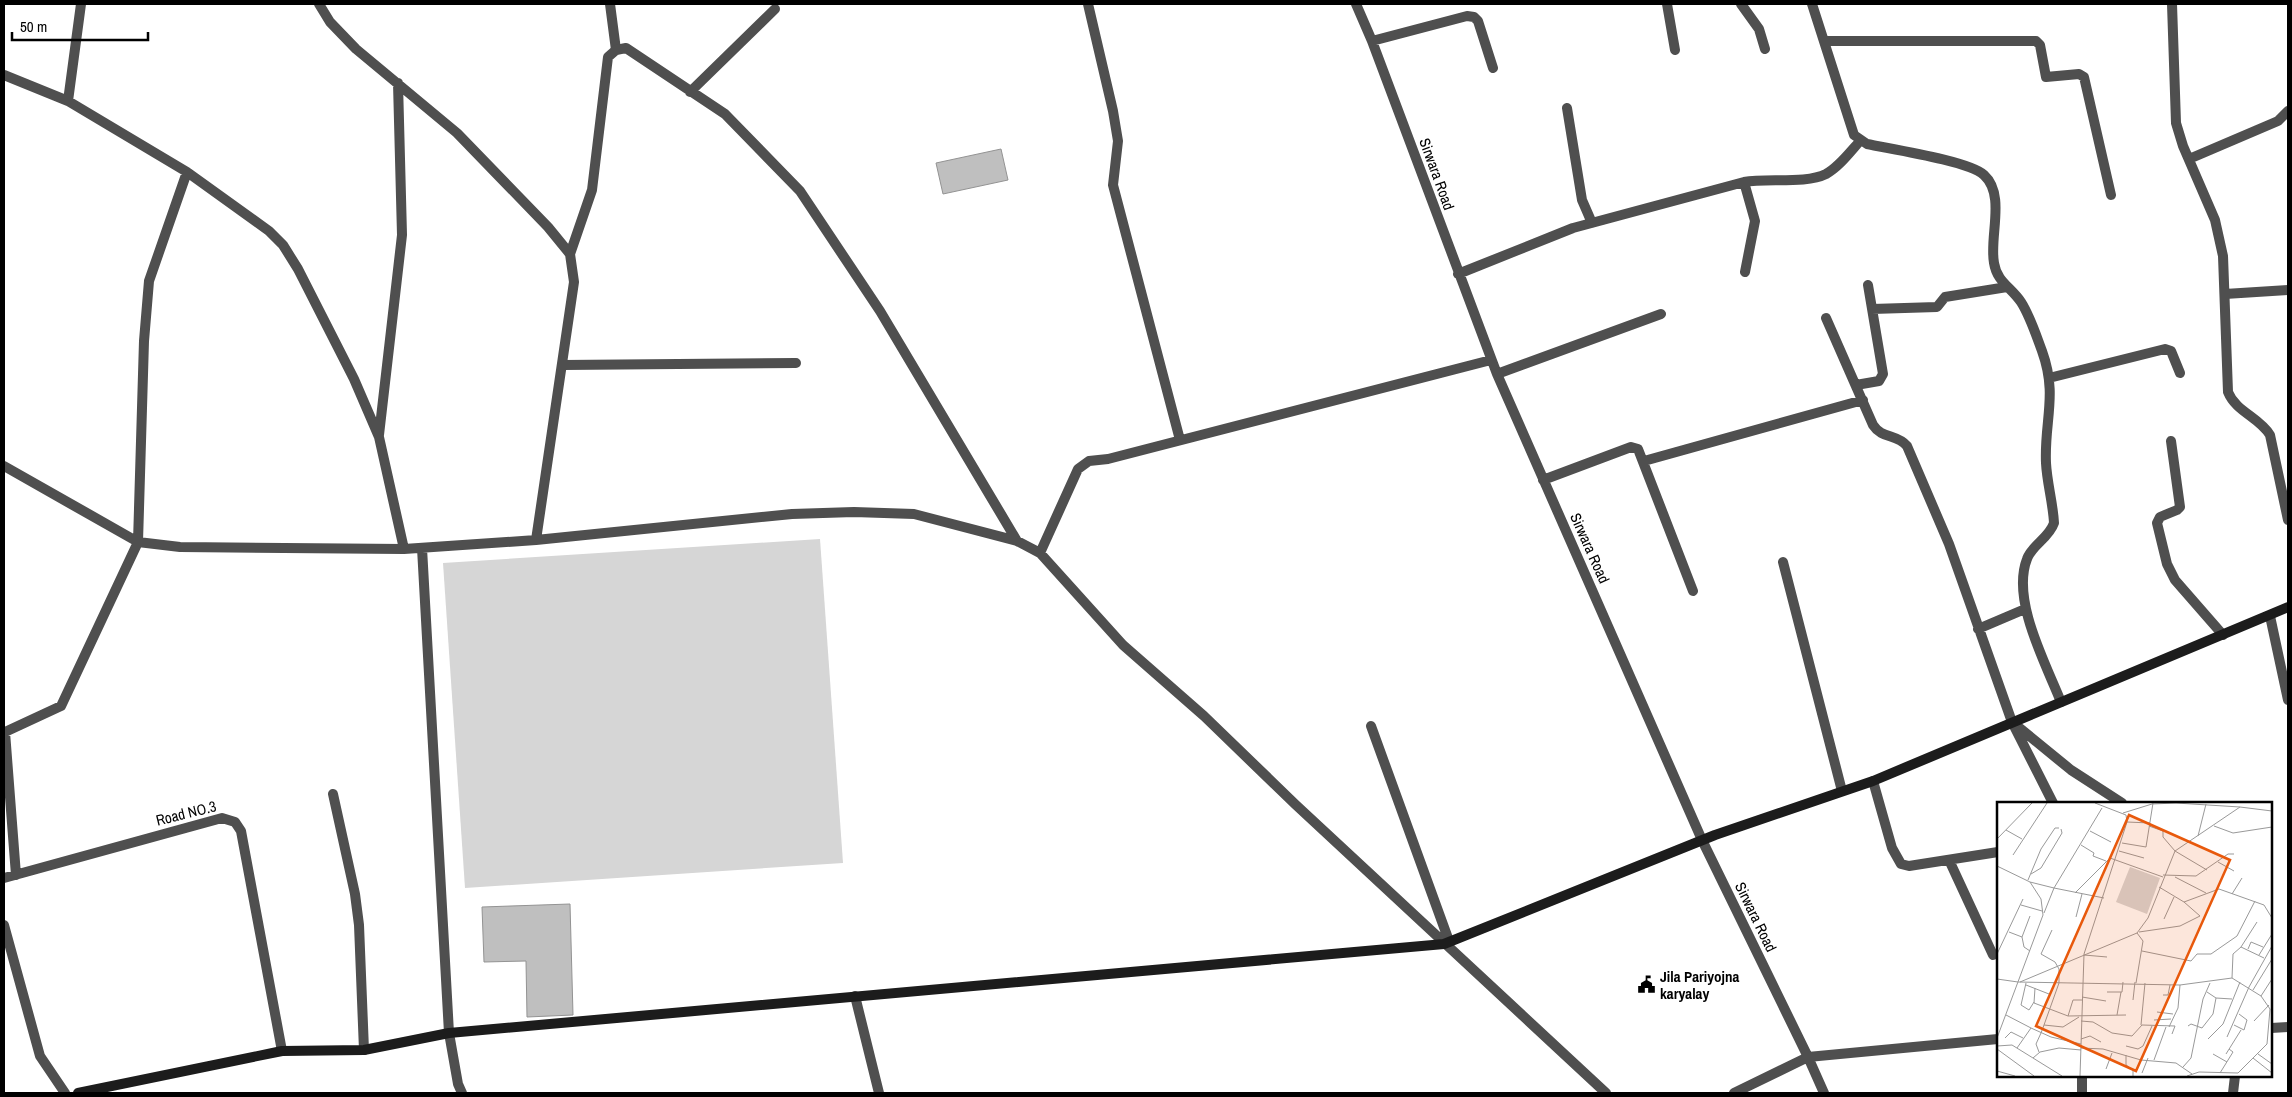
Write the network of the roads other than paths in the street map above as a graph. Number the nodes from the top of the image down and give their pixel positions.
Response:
1 (81, 4) edge
2 (320, 4) edge
3 (610, 4) edge
4 (1088, 4) edge
5 (1356, 4) edge
6 (1667, 4) edge
7 (1741, 4) edge
8 (1812, 4) edge
9 (2172, 4) edge
10 (775, 9) dead end
11 (1372, 41) junction
12 (1825, 41) junction
13 (1765, 49) dead end
14 (616, 50) junction
15 (1675, 50) dead end
16 (1493, 68) dead end
17 (4, 75) edge
18 (398, 83) junction
19 (690, 92) junction
20 (68, 101) junction
21 (1567, 108) dead end
22 (2288, 111) edge
23 (1860, 141) junction
24 (2189, 159) junction
25 (188, 172) junction
26 (1744, 182) junction
27 (2111, 196) dead end
28 (1592, 223) junction
29 (570, 254) junction
30 (1745, 272) dead end
31 (1458, 274) junction
32 (1868, 285) dead end
33 (2008, 288) junction
34 (2288, 290) edge
35 (2225, 294) junction
36 (1872, 308) junction
37 (1661, 314) dead end
38 (1826, 318) dead end
39 (1491, 360) junction
40 (796, 364) dead end
41 (563, 365) junction
42 (2180, 373) dead end
43 (1497, 374) junction
44 (2050, 378) junction
45 (1856, 385) junction
46 (1863, 400) junction
47 (379, 437) junction
48 (1180, 440) junction
49 (2171, 441) dead end
50 (1644, 461) junction
51 (4, 466) edge
52 (1543, 480) junction
53 (2288, 520) edge
54 (536, 540) junction
55 (1017, 541) junction
56 (138, 542) junction
57 (422, 548) junction
58 (404, 549) junction
59 (1040, 554) junction
60 (1783, 562) dead end
61 (1693, 590) dead end
62 (2288, 607) edge
63 (2025, 609) junction
64 (2270, 616) junction
65 (1978, 629) junction
66 (2224, 635) junction
67 (2288, 700) edge
68 (2061, 702) junction
69 (2012, 722) junction
70 (1371, 726) dead end
71 (1873, 781) junction
72 (1842, 791) junction
73 (333, 794) dead end
74 (2052, 802) edge
75 (2120, 802) edge
76 (1702, 840) junction
77 (1997, 852) edge
78 (1950, 860) junction
79 (16, 874) junction
80 (4, 878) edge
81 (4, 926) edge
82 (1447, 942) junction
83 (1993, 955) dead end
84 (855, 996) junction
85 (2288, 1027) edge
86 (2272, 1028) edge
87 (449, 1032) junction
88 (1997, 1038) edge
89 (364, 1050) junction
90 (282, 1051) junction
91 (1808, 1057) junction
92 (2082, 1077) edge
93 (2235, 1077) edge
94 (65, 1093) edge
95 (78, 1093) edge
96 (462, 1093) edge
97 (879, 1093) edge
98 (1606, 1093) edge
99 (1734, 1093) edge
100 (1824, 1093) edge
101 (2082, 1093) edge
102 (2233, 1093) edge

1 - 20 street
2 - 18 street
3 - 14 street
4 - 48 street
5 - 11 street, Sirwara Road
6 - 15 street
7 - 13 street
8 - 12 street
9 - 24 street
10 - 19 street
11 - 16 street
11 - 31 street, Sirwara Road
12 - 23 street
12 - 27 street
14 - 19 street
14 - 29 street
17 - 20 street
18 - 29 street
18 - 47 street
19 - 55 street
20 - 25 street
21 - 28 street
22 - 24 street
23 - 26 street
23 - 33 street
24 - 35 street
25 - 47 street
25 - 56 street
26 - 28 street
26 - 30 street
28 - 31 street
29 - 41 street
31 - 39 street, Sirwara Road
32 - 36 street
33 - 36 street
33 - 44 street
34 - 35 street
35 - 53 street
36 - 45 street
37 - 43 street
38 - 45 street
39 - 43 street, Sirwara Road
39 - 48 street
40 - 41 street
41 - 54 street
42 - 44 street
43 - 52 street, Sirwara Road
44 - 63 street
45 - 46 street
46 - 50 street
46 - 65 street
47 - 58 street
48 - 59 street
49 - 66 street
50 - 52 street
50 - 61 street
51 - 56 street
52 - 76 street, Sirwara Road
54 - 55 street
54 - 57 street
55 - 59 street
56 - 58 street
56 - 79 street
57 - 58 street
57 - 87 street
59 - 82 street
60 - 72 street
62 - 64 street
63 - 65 street
63 - 68 street
64 - 66 street
64 - 67 street
65 - 69 street
66 - 68 street
68 - 69 street
69 - 71 street
69 - 74 street
69 - 75 street
70 - 82 street
71 - 72 street
71 - 78 street
72 - 76 street
73 - 89 street
76 - 82 street
76 - 91 street, Sirwara Road
77 - 78 street
78 - 83 street
79 - 80 street, Road NO.3
79 - 90 street, Road NO.3
81 - 94 street
82 - 84 street
82 - 98 street
84 - 87 street
84 - 97 street
85 - 86 street
87 - 89 street
87 - 96 street
88 - 91 street
89 - 90 street
90 - 95 street
91 - 99 street
91 - 100 street, Sirwara Road
92 - 101 street
93 - 102 street

